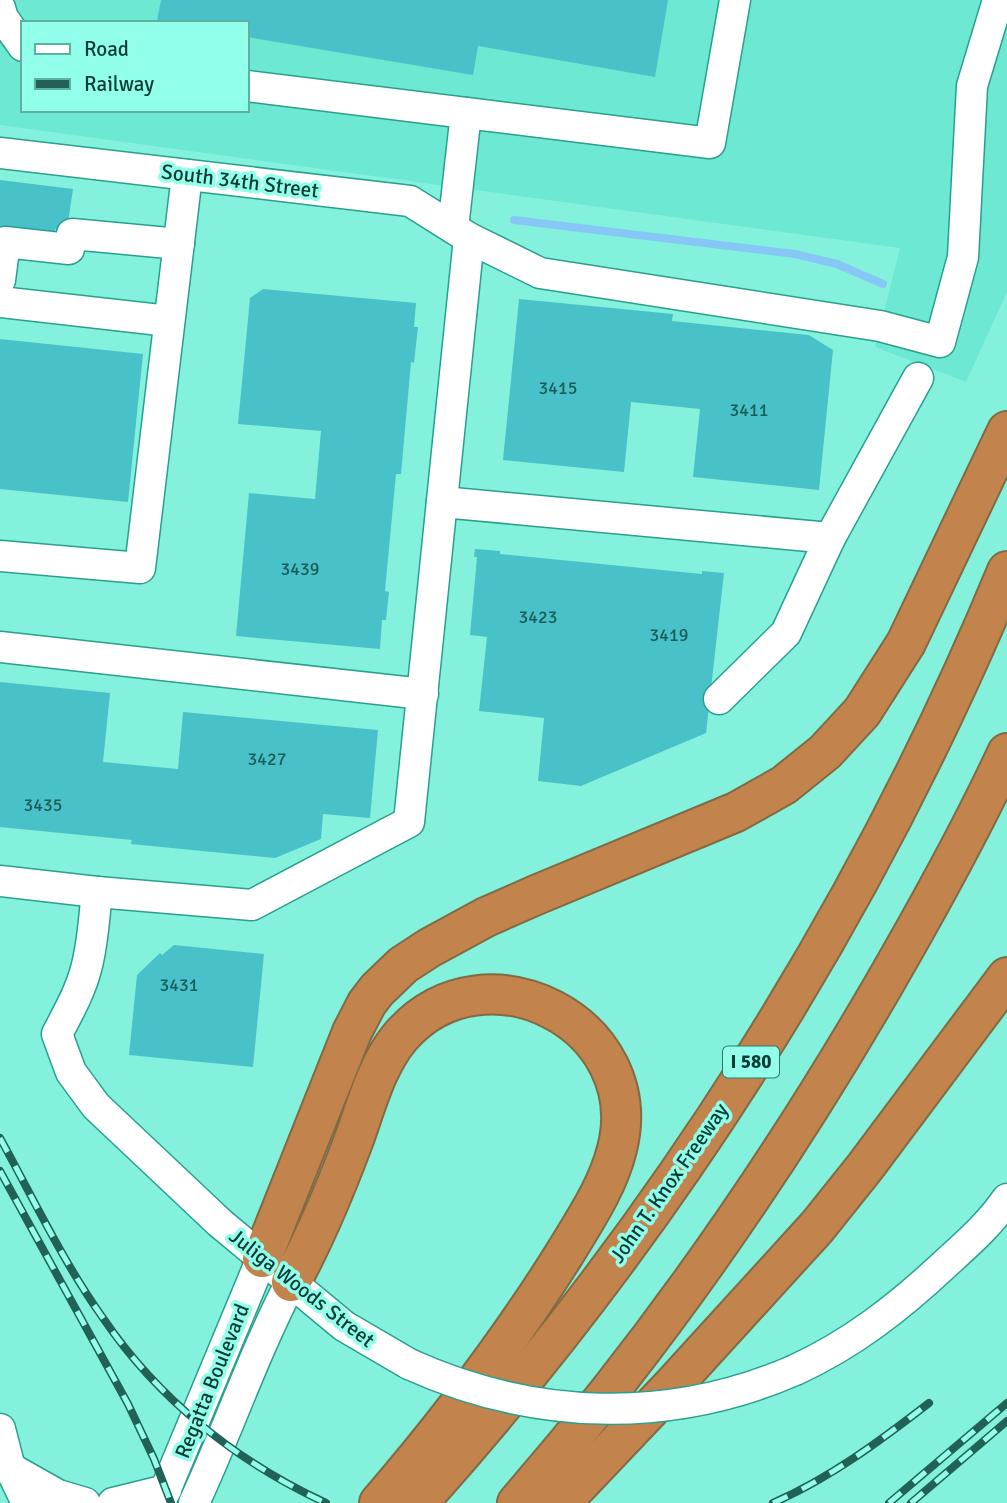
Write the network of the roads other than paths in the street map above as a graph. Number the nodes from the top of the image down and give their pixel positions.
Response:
1 (735, 0) edge
2 (998, 0) edge
3 (0, 9) edge
4 (21, 43) edge
5 (248, 86) edge
6 (466, 113) junction
7 (0, 153) edge
8 (187, 175) junction
9 (461, 233) junction
10 (179, 244) junction
11 (0, 280) edge
12 (0, 302) edge
13 (169, 321) junction
14 (918, 377) dead end
15 (1007, 431) edge
16 (442, 502) junction
17 (830, 538) junction
18 (0, 556) edge
19 (1007, 571) edge
20 (0, 647) edge
21 (423, 694) junction
22 (719, 699) dead end
23 (1007, 753) edge
24 (0, 881) edge
25 (97, 892) junction
26 (1004, 983) edge
27 (1002, 1211) edge
28 (262, 1258) junction
29 (291, 1282) junction
30 (0, 1429) edge
31 (10, 1468) junction
32 (163, 1497) edge
33 (27, 1503) edge
34 (85, 1503) edge
35 (113, 1503) edge
36 (194, 1503) edge
37 (379, 1503) edge
38 (418, 1503) edge
39 (517, 1503) edge
40 (561, 1503) edge

1 - 6 street
2 - 9 street, South 34th Street
3 - 4 street
5 - 6 street
6 - 9 street
7 - 8 street, South 34th Street
8 - 9 street, South 34th Street
8 - 10 street
9 - 16 street
10 - 11 street
10 - 13 street
12 - 13 street
13 - 18 street
14 - 17 street
15 - 28 highway
16 - 17 street
16 - 21 street
17 - 22 street
19 - 38 highway, John T. Knox Freeway / I 580
20 - 21 street
21 - 25 street
23 - 39 highway
24 - 25 street
25 - 28 street, Juliga Woods Street
26 - 40 highway
27 - 29 street, Juliga Woods Street, bridge
28 - 29 street, Juliga Woods Street
28 - 32 street, Regatta Boulevard
29 - 36 street, Regatta Boulevard
29 - 37 highway
30 - 31 street
31 - 33 street
31 - 34 street
32 - 35 street

